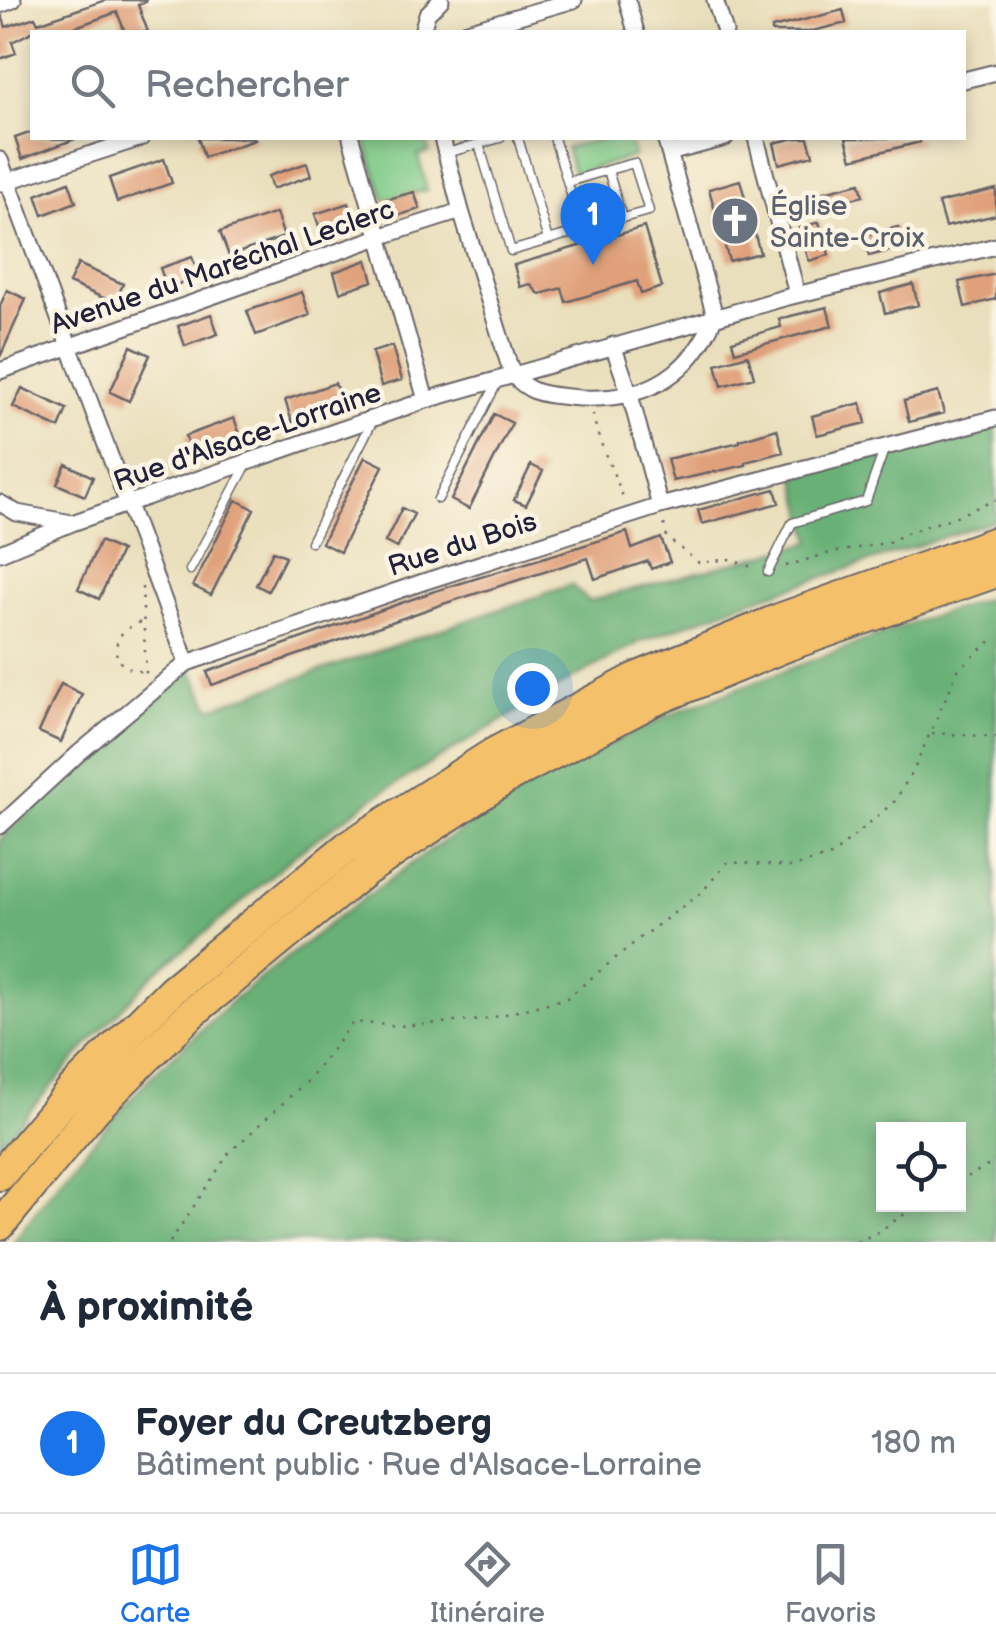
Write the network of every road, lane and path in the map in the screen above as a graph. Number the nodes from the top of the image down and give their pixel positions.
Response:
1 (13, 0) edge
2 (441, 0) edge
3 (574, 0) edge
4 (627, 0) edge
5 (715, 0) edge
6 (0, 5) edge
7 (516, 8) edge
8 (423, 30) edge
9 (468, 30) edge
10 (635, 30) edge
11 (724, 30) edge
12 (996, 72) edge
13 (966, 80) edge
14 (135, 140) edge
15 (352, 140) edge
16 (493, 140) edge
17 (519, 140) edge
18 (555, 140) edge
19 (708, 140) edge
20 (757, 140) edge
21 (480, 144) junction
22 (444, 145) edge
23 (667, 145) edge
24 (0, 160) edge
25 (608, 170) junction
26 (4, 182) edge
27 (568, 182) junction
28 (461, 212) junction
29 (622, 218) junction
30 (582, 230) junction
31 (379, 237) junction
32 (548, 240) junction
33 (996, 246) edge
34 (797, 294) junction
35 (716, 316) junction
36 (69, 345) junction
37 (613, 345) junction
38 (0, 371) edge
39 (506, 376) junction
40 (630, 395) junction
41 (590, 399) junction
42 (426, 400) junction
43 (374, 418) junction
44 (996, 418) edge
45 (885, 447) junction
46 (248, 462) junction
47 (438, 499) dead end
48 (996, 500) edge
49 (0, 503) edge
50 (128, 504) junction
51 (660, 506) junction
52 (630, 516) junction
53 (72, 523) junction
54 (666, 531) dead end
55 (312, 542) dead end
56 (996, 542) edge
57 (0, 553) edge
58 (150, 562) junction
59 (190, 570) dead end
60 (768, 572) junction
61 (996, 572) edge
62 (143, 621) junction
63 (996, 637) edge
64 (187, 662) junction
65 (146, 672) junction
66 (148, 696) junction
67 (930, 733) junction
68 (996, 737) edge
69 (0, 826) edge
70 (996, 1161) edge
71 (0, 1175) edge
72 (966, 1178) edge
73 (906, 1212) edge
74 (0, 1224) edge
75 (876, 1233) junction
76 (170, 1242) edge
77 (858, 1242) edge
78 (880, 1242) edge

1 - 6 street
2 - 8 street
3 - 7 street
4 - 10 street
5 - 11 street
7 - 9 street
12 - 13 street
14 - 26 street
15 - 31 street
16 - 21 lane
17 - 32 lane
18 - 27 lane
19 - 23 street
20 - 34 street
21 - 22 lane
21 - 32 lane
22 - 28 street
23 - 35 street
24 - 26 street
25 - 27 lane
25 - 29 lane
25 - 29 lane
26 - 36 street
27 - 30 lane
28 - 31 street, Avenue du Maréchal Leclerc
28 - 39 street
29 - 30 lane
30 - 32 lane
31 - 36 street, Avenue du Maréchal Leclerc
31 - 42 street
33 - 34 street, Rue d'Alsace-Lorraine
34 - 35 street, Rue d'Alsace-Lorraine
35 - 37 street, Rue d'Alsace-Lorraine
35 - 40 street
36 - 38 street, Avenue du Maréchal Leclerc
36 - 50 street
37 - 39 street, Rue d'Alsace-Lorraine
37 - 40 street
39 - 41 street
39 - 42 street, Rue d'Alsace-Lorraine
39 - 47 lane
40 - 41 street
40 - 51 street
41 - 52 path
42 - 43 street, Rue d'Alsace-Lorraine
43 - 46 street, Rue d'Alsace-Lorraine
43 - 55 lane
44 - 45 street, Rue du Bois
45 - 51 street, Rue du Bois
45 - 60 lane
46 - 50 street, Rue d'Alsace-Lorraine
46 - 59 lane
48 - 60 path
49 - 53 street
50 - 53 street, Rue d'Alsace-Lorraine
50 - 58 street
51 - 52 street, Rue du Bois
52 - 64 street, Rue du Bois
53 - 57 street, Rue d'Alsace-Lorraine
54 - 60 path
56 - 71 highway
58 - 62 path
58 - 64 street
61 - 74 highway
62 - 65 path
62 - 65 path
63 - 67 path
64 - 66 street, Rue du Bois
65 - 66 path
66 - 69 street, Rue du Bois
67 - 68 path
67 - 76 path
70 - 72 path
73 - 75 path
75 - 77 path
75 - 78 path

